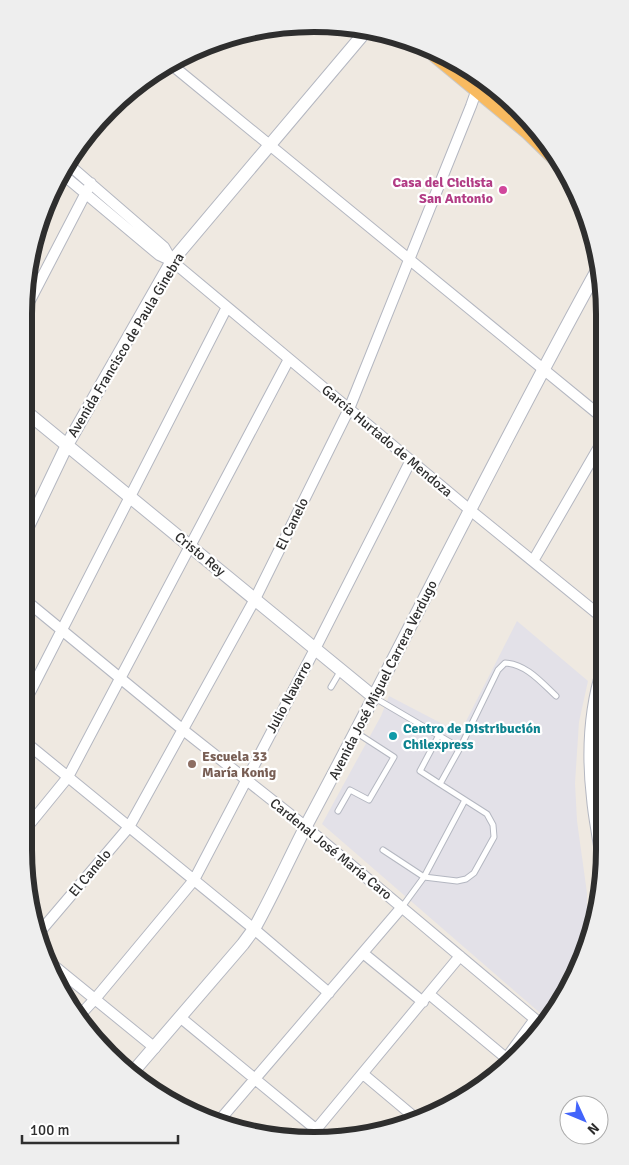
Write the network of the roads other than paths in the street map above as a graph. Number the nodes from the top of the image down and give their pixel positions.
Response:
1 (361, 37) edge
2 (177, 68) edge
3 (477, 85) edge
4 (488, 92) edge
5 (530, 133) edge
6 (270, 144) junction
7 (72, 169) edge
8 (68, 177) edge
9 (88, 188) junction
10 (410, 260) junction
11 (172, 261) junction
12 (594, 276) edge
13 (33, 294) edge
14 (227, 307) junction
15 (289, 359) junction
16 (543, 369) junction
17 (349, 408) junction
18 (596, 412) edge
19 (32, 417) edge
20 (67, 445) junction
21 (596, 452) edge
22 (411, 460) junction
23 (130, 497) junction
24 (470, 510) junction
25 (32, 517) edge
26 (190, 546) junction
27 (533, 561) junction
28 (255, 599) junction
29 (32, 606) edge
30 (596, 612) edge
31 (61, 630) junction
32 (315, 649) junction
33 (341, 670) junction
34 (120, 678) junction
35 (331, 687) dead end
36 (32, 688) edge
37 (556, 696) dead end
38 (375, 698) junction
39 (596, 708) edge
40 (182, 729) junction
41 (357, 733) junction
42 (439, 735) junction
43 (32, 748) edge
44 (460, 748) junction
45 (68, 777) junction
46 (246, 780) junction
47 (440, 784) junction
48 (465, 800) junction
49 (338, 810) dead end
50 (596, 811) edge
51 (32, 821) edge
52 (129, 827) junction
53 (306, 827) junction
54 (383, 850) dead end
55 (424, 877) junction
56 (194, 880) junction
57 (402, 907) junction
58 (43, 928) edge
59 (254, 929) junction
60 (363, 953) junction
61 (460, 956) junction
62 (60, 971) edge
63 (328, 993) junction
64 (426, 998) junction
65 (95, 999) junction
66 (83, 1011) edge
67 (181, 1018) junction
68 (538, 1022) edge
69 (155, 1048) junction
70 (509, 1055) edge
71 (506, 1058) edge
72 (136, 1069) edge
73 (363, 1074) junction
74 (254, 1080) junction
75 (412, 1115) edge
76 (222, 1117) edge
77 (311, 1132) edge
78 (315, 1132) edge

1 - 6 street, Avenida Francisco de Paula Ginebra
2 - 6 street
3 - 10 street, El Canelo
4 - 5 highway
6 - 10 street
6 - 11 street, Avenida Francisco de Paula Ginebra
7 - 9 street, García Hurtado de Mendoza
8 - 9 street, García Hurtado de Mendoza
9 - 11 street, García Hurtado de Mendoza
9 - 13 street
10 - 16 street
10 - 17 street, El Canelo
11 - 14 street, García Hurtado de Mendoza
11 - 20 street, Avenida Francisco de Paula Ginebra
12 - 16 street, Avenida José Miguel Carrera Verdugo
14 - 15 street, García Hurtado de Mendoza
14 - 23 street
15 - 17 street, García Hurtado de Mendoza
15 - 26 street
16 - 18 street
16 - 24 street, Avenida José Miguel Carrera Verdugo
17 - 22 street, García Hurtado de Mendoza
17 - 28 street, El Canelo
19 - 20 street, Cristo Rey
20 - 23 street, Cristo Rey
20 - 25 street, Avenida Francisco de Paula Ginebra
21 - 27 street
22 - 24 street, García Hurtado de Mendoza
22 - 32 street, Julio Navarro
23 - 26 street, Cristo Rey
23 - 31 street
24 - 27 street, García Hurtado de Mendoza
24 - 38 street, Avenida José Miguel Carrera Verdugo
26 - 28 street, Cristo Rey
26 - 34 street
27 - 30 street, García Hurtado de Mendoza
28 - 32 street, Cristo Rey
28 - 40 street, El Canelo
29 - 31 street, Cardenal José María Caro
31 - 34 street, Cardenal José María Caro
31 - 36 street
32 - 33 street, Cristo Rey
32 - 46 street, Julio Navarro
33 - 35 lane
33 - 38 street, Cristo Rey
34 - 40 street, Cardenal José María Caro
34 - 45 street
37 - 44 lane
38 - 41 street, Avenida José Miguel Carrera Verdugo
38 - 42 lane
39 - 50 main road
40 - 46 street, Cardenal José María Caro
40 - 52 street, El Canelo
41 - 49 lane
41 - 53 street, Avenida José Miguel Carrera Verdugo
42 - 44 lane
42 - 47 lane
43 - 45 street
44 - 47 lane
45 - 51 street
45 - 52 street
46 - 53 street, Cardenal José María Caro
46 - 56 street, Julio Navarro
47 - 48 lane
48 - 55 lane
48 - 55 lane
52 - 56 street
52 - 58 street, El Canelo
53 - 57 street, Cardenal José María Caro
53 - 59 street, Avenida José Miguel Carrera Verdugo
54 - 55 lane
55 - 57 lane
56 - 59 street
56 - 65 street, Julio Navarro
57 - 60 street
57 - 61 street, Cardenal José María Caro
59 - 63 street
59 - 67 street, Avenida José Miguel Carrera Verdugo
60 - 63 street
60 - 64 street
61 - 64 street
61 - 68 street, Cardenal José María Caro
62 - 65 street
63 - 74 street
64 - 71 street
64 - 73 street
65 - 66 street, Julio Navarro
65 - 69 street
67 - 69 street, Avenida José Miguel Carrera Verdugo
67 - 74 street
68 - 70 street
69 - 72 street, Avenida José Miguel Carrera Verdugo
73 - 75 street
73 - 78 street
74 - 76 street
74 - 77 street

